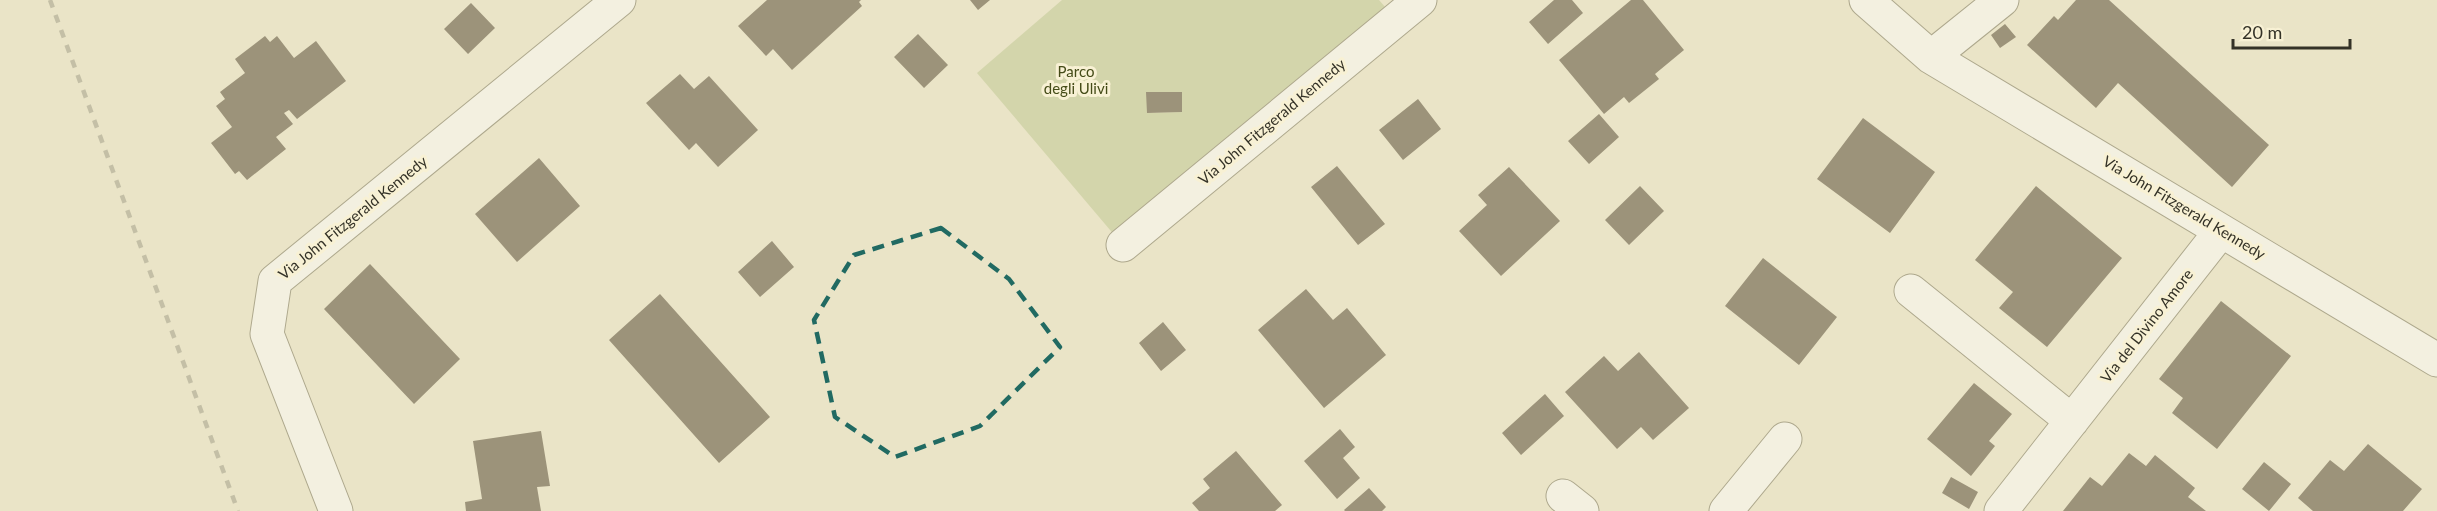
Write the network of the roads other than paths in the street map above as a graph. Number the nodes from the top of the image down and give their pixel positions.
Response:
1 (619, 0) edge
2 (1420, 0) edge
3 (1866, 0) edge
4 (2002, 0) edge
5 (1931, 57) junction
6 (2221, 231) junction
7 (1124, 244) dead end
8 (1911, 291) dead end
9 (2437, 360) edge
10 (2072, 421) junction
11 (1785, 439) dead end
12 (336, 511) edge
13 (1726, 511) edge
14 (2001, 511) edge

1 - 12 street, Via John Fitzgerald Kennedy
2 - 7 street, Via John Fitzgerald Kennedy
3 - 5 street, Via John Fitzgerald Kennedy
4 - 5 street
5 - 6 street, Via John Fitzgerald Kennedy
6 - 9 street, Via John Fitzgerald Kennedy
6 - 10 street, Via del Divino Amore
8 - 10 street
10 - 14 street, Via del Divino Amore
11 - 13 street

